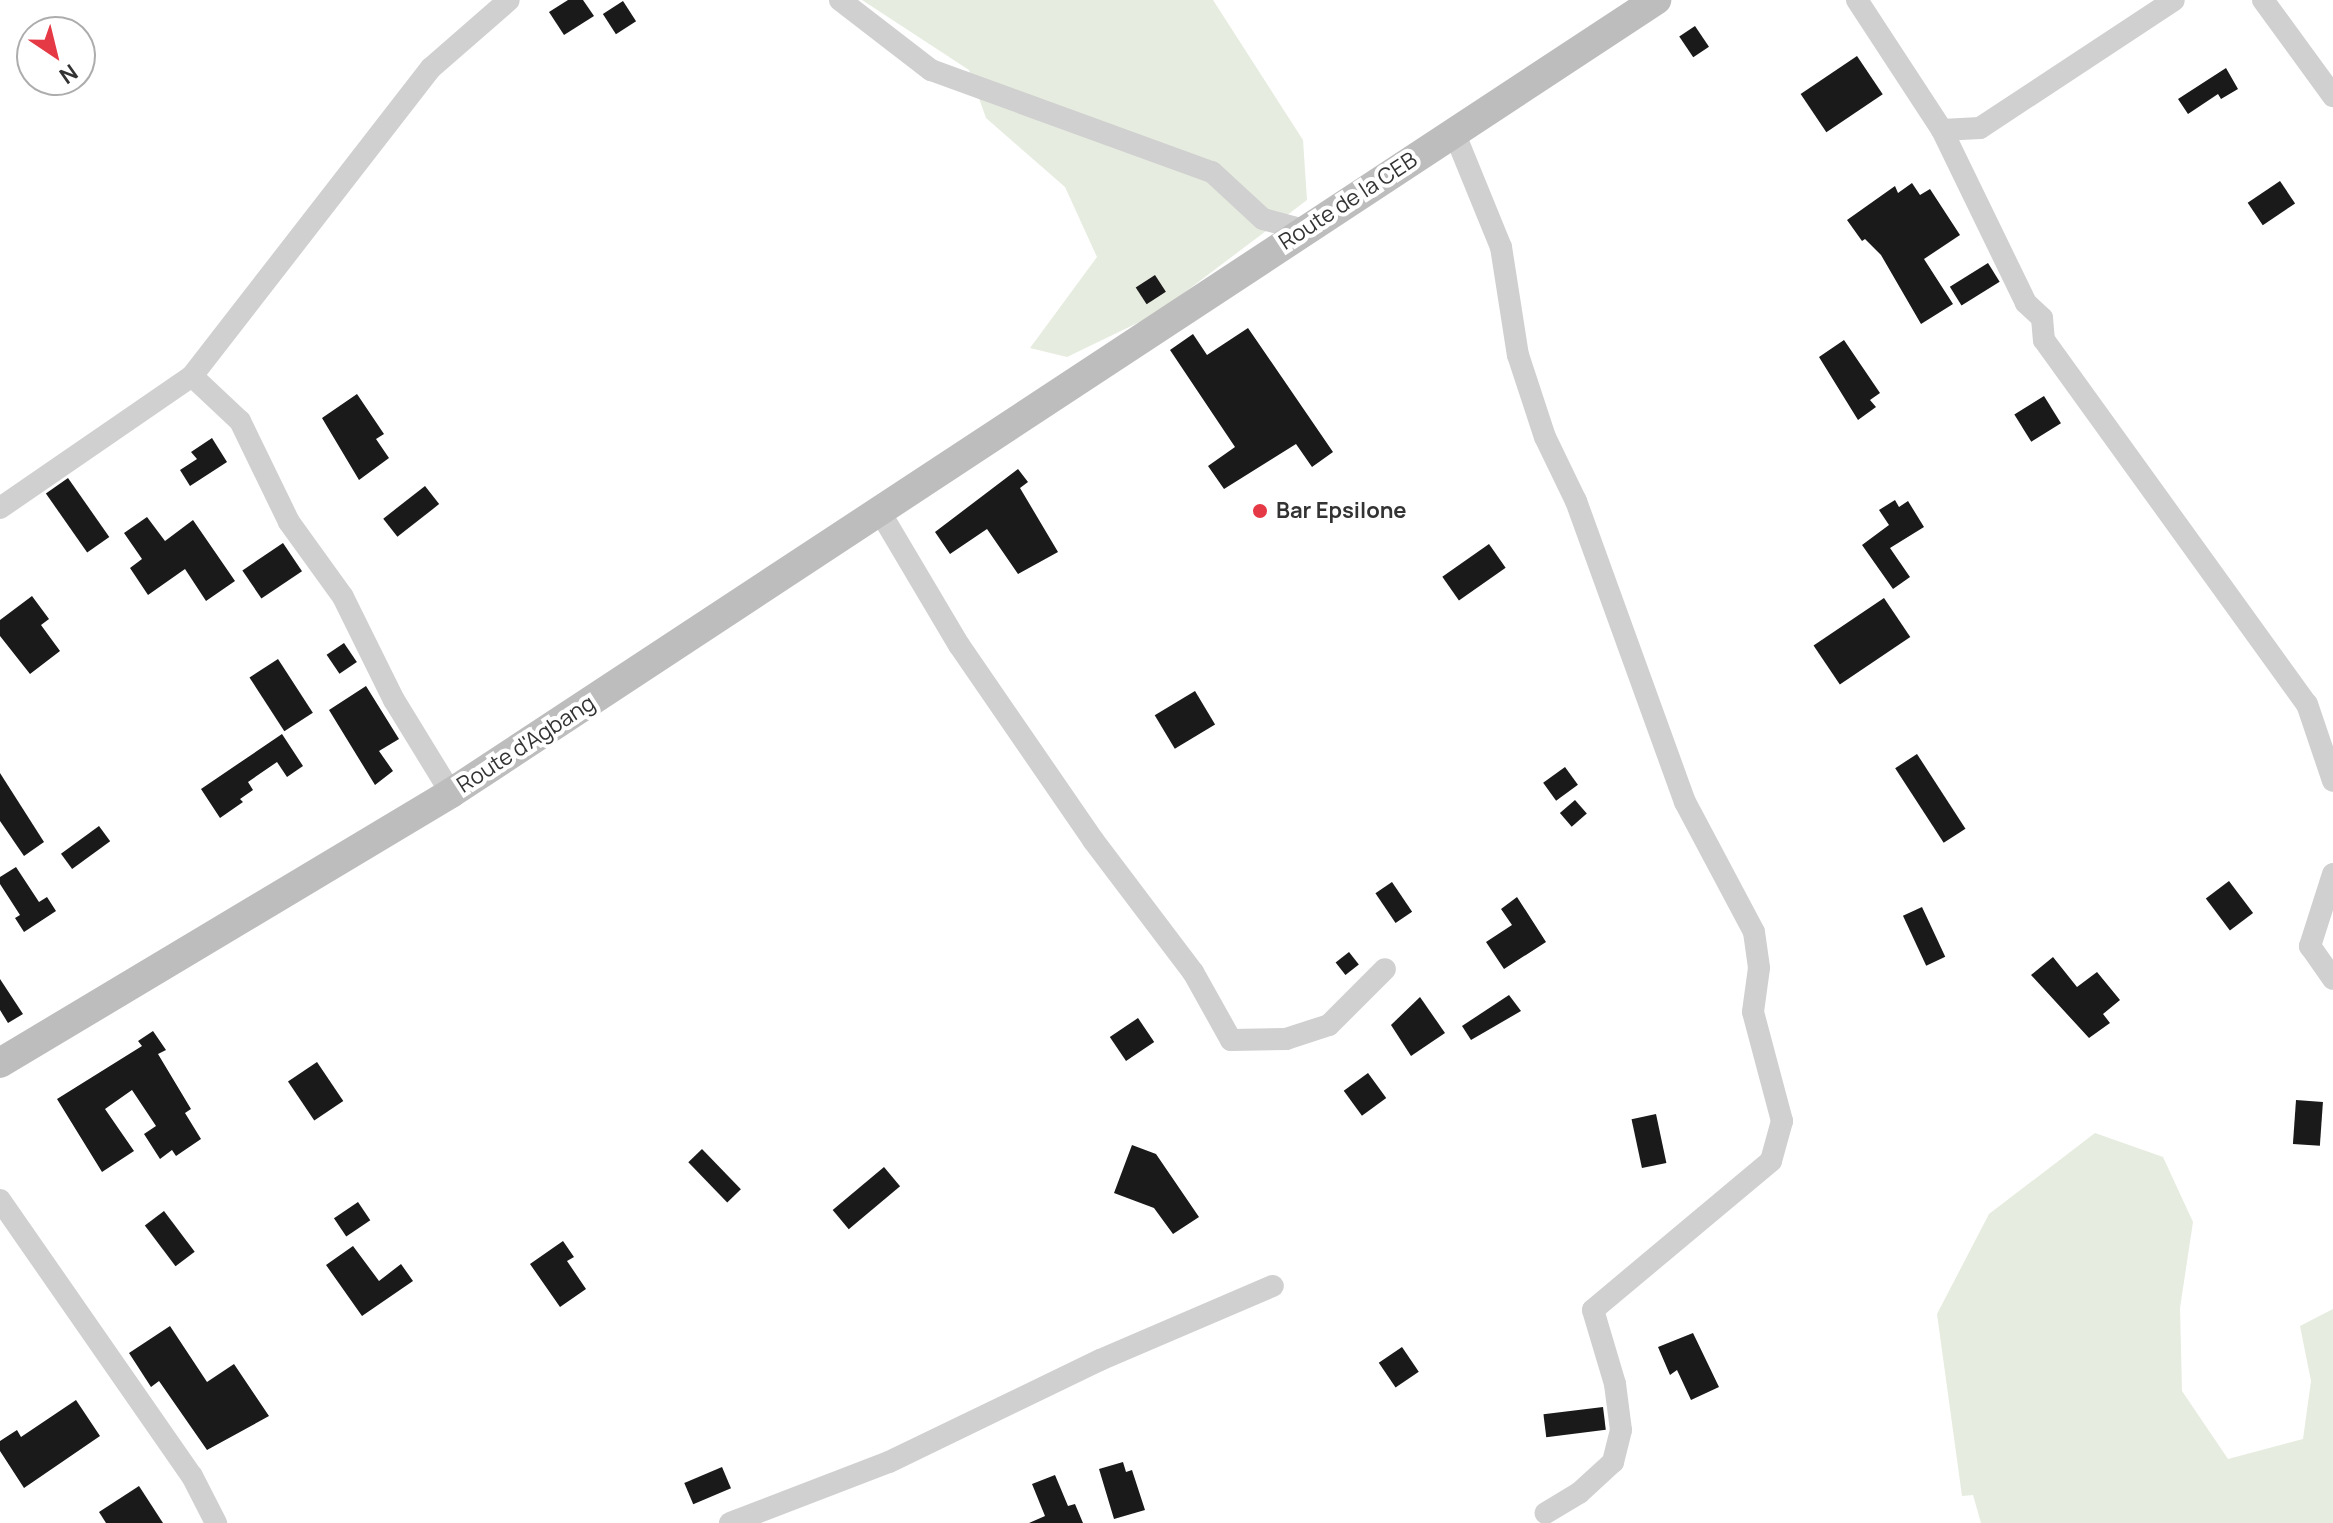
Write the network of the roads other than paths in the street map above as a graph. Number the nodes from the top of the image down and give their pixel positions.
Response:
1 (509, 0) edge
2 (840, 0) edge
3 (1656, 0) edge
4 (1857, 0) edge
5 (2174, 0) edge
6 (2263, 0) edge
7 (2333, 96) edge
8 (1942, 130) junction
9 (1454, 132) junction
10 (1304, 230) junction
11 (192, 376) junction
12 (1041, 405) joint
13 (0, 508) edge
14 (880, 512) junction
15 (2333, 781) edge
16 (451, 793) junction
17 (2333, 874) edge
18 (2328, 906) edge
19 (1385, 969) dead end
20 (2333, 979) edge
21 (0, 1063) edge
22 (0, 1200) edge
23 (1273, 1286) dead end
24 (1546, 1513) dead end
25 (216, 1523) edge
26 (730, 1523) edge

1 - 11 street
2 - 10 street
3 - 9 main road, Route de la CEB
4 - 8 street
5 - 8 street
6 - 7 street
8 - 15 street
9 - 10 main road, Route de la CEB
9 - 24 street
10 - 12 main road, Route de la CEB
11 - 13 street
11 - 16 street
12 - 14 main road, Route d'Agbang
14 - 16 main road, Route d'Agbang
14 - 19 street
16 - 21 main road, Route d'Agbang
17 - 18 street
18 - 20 street
22 - 25 street
23 - 26 street

